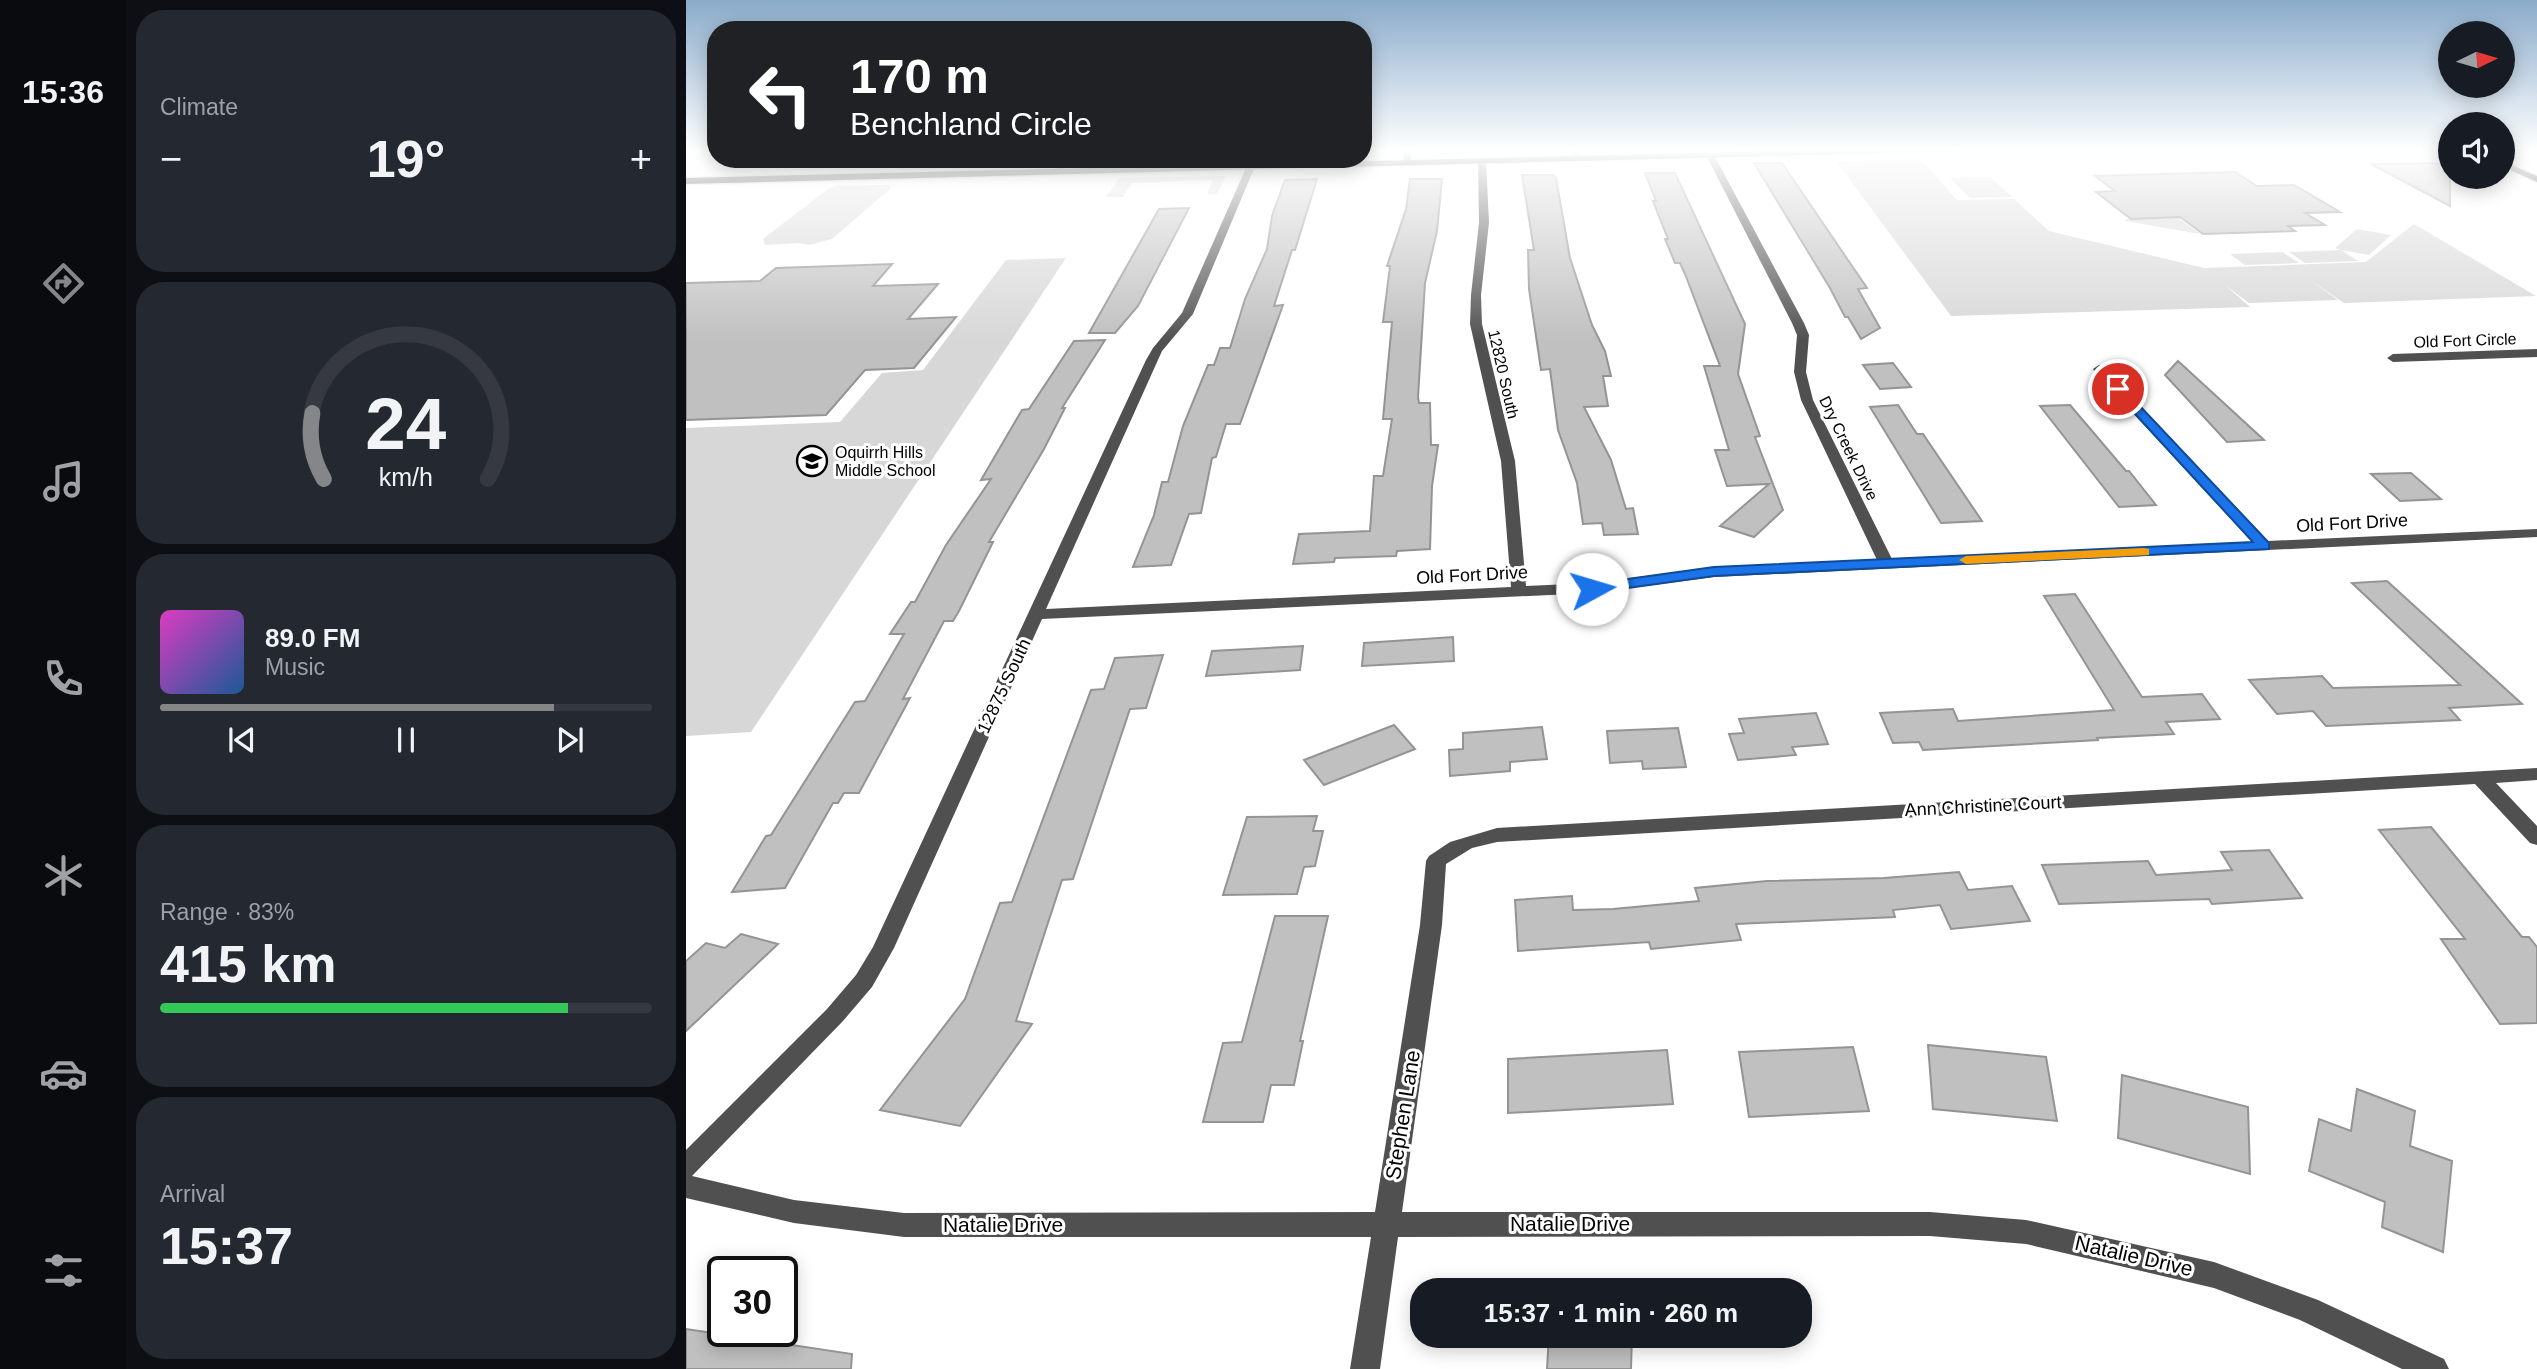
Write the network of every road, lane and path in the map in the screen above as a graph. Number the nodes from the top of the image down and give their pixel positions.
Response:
1 (1231, 213) edge
2 (1484, 213) edge
3 (1740, 213) edge
4 (2537, 353) edge
5 (2393, 358) dead end
6 (2099, 369) dead end
7 (2537, 533) edge
8 (2264, 546) junction
9 (1887, 564) junction
10 (1519, 592) junction
11 (1037, 614) junction
12 (2537, 774) edge
13 (2480, 777) junction
14 (2537, 838) edge
15 (1436, 861) joint
16 (686, 1167) edge
17 (686, 1186) edge
18 (1386, 1225) junction
19 (1365, 1369) edge
20 (2434, 1369) edge

1 - 11 street, 12875 South
2 - 10 street, 12820 South
3 - 9 street, Dry Creek Drive
4 - 5 street, Old Fort Circle
6 - 8 street
7 - 8 street, Old Fort Drive
8 - 9 street, Old Fort Drive
9 - 10 street, Old Fort Drive
10 - 11 street, Old Fort Drive
11 - 16 street, 12875 South
12 - 13 street, Ann Christine Court
13 - 14 street
13 - 15 street, Ann Christine Court
15 - 18 street, Stephen Lane
17 - 18 street, Natalie Drive
18 - 19 street, Stephen Lane
18 - 20 street, Natalie Drive

